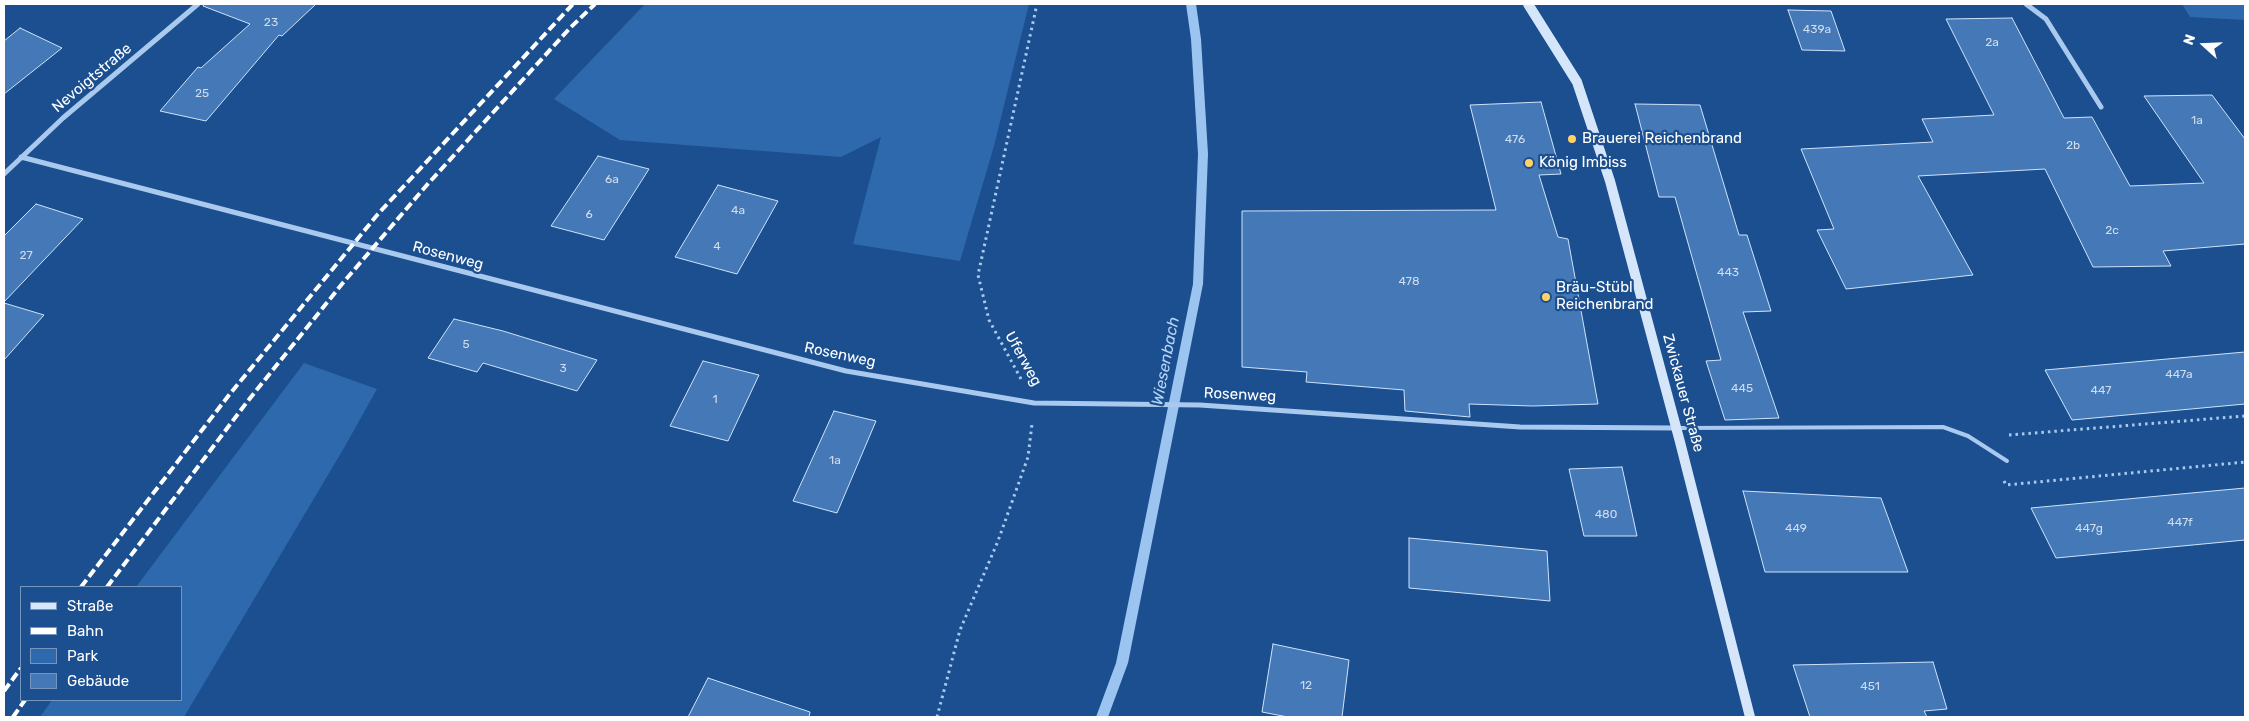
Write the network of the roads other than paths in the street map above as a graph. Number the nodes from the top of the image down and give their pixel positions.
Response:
1 (198, 4) edge
2 (1528, 4) edge
3 (2026, 4) edge
4 (2101, 106) dead end
5 (21, 157) junction
6 (4, 174) edge
7 (1676, 428) junction
8 (2007, 461) dead end
9 (1750, 717) edge

1 - 5 street, Nevoigtstraße
2 - 7 main road, Zwickauer Straße
3 - 4 street
5 - 6 street, Nevoigtstraße
5 - 7 street, Rosenweg
7 - 8 lane
7 - 9 main road, Zwickauer Straße

